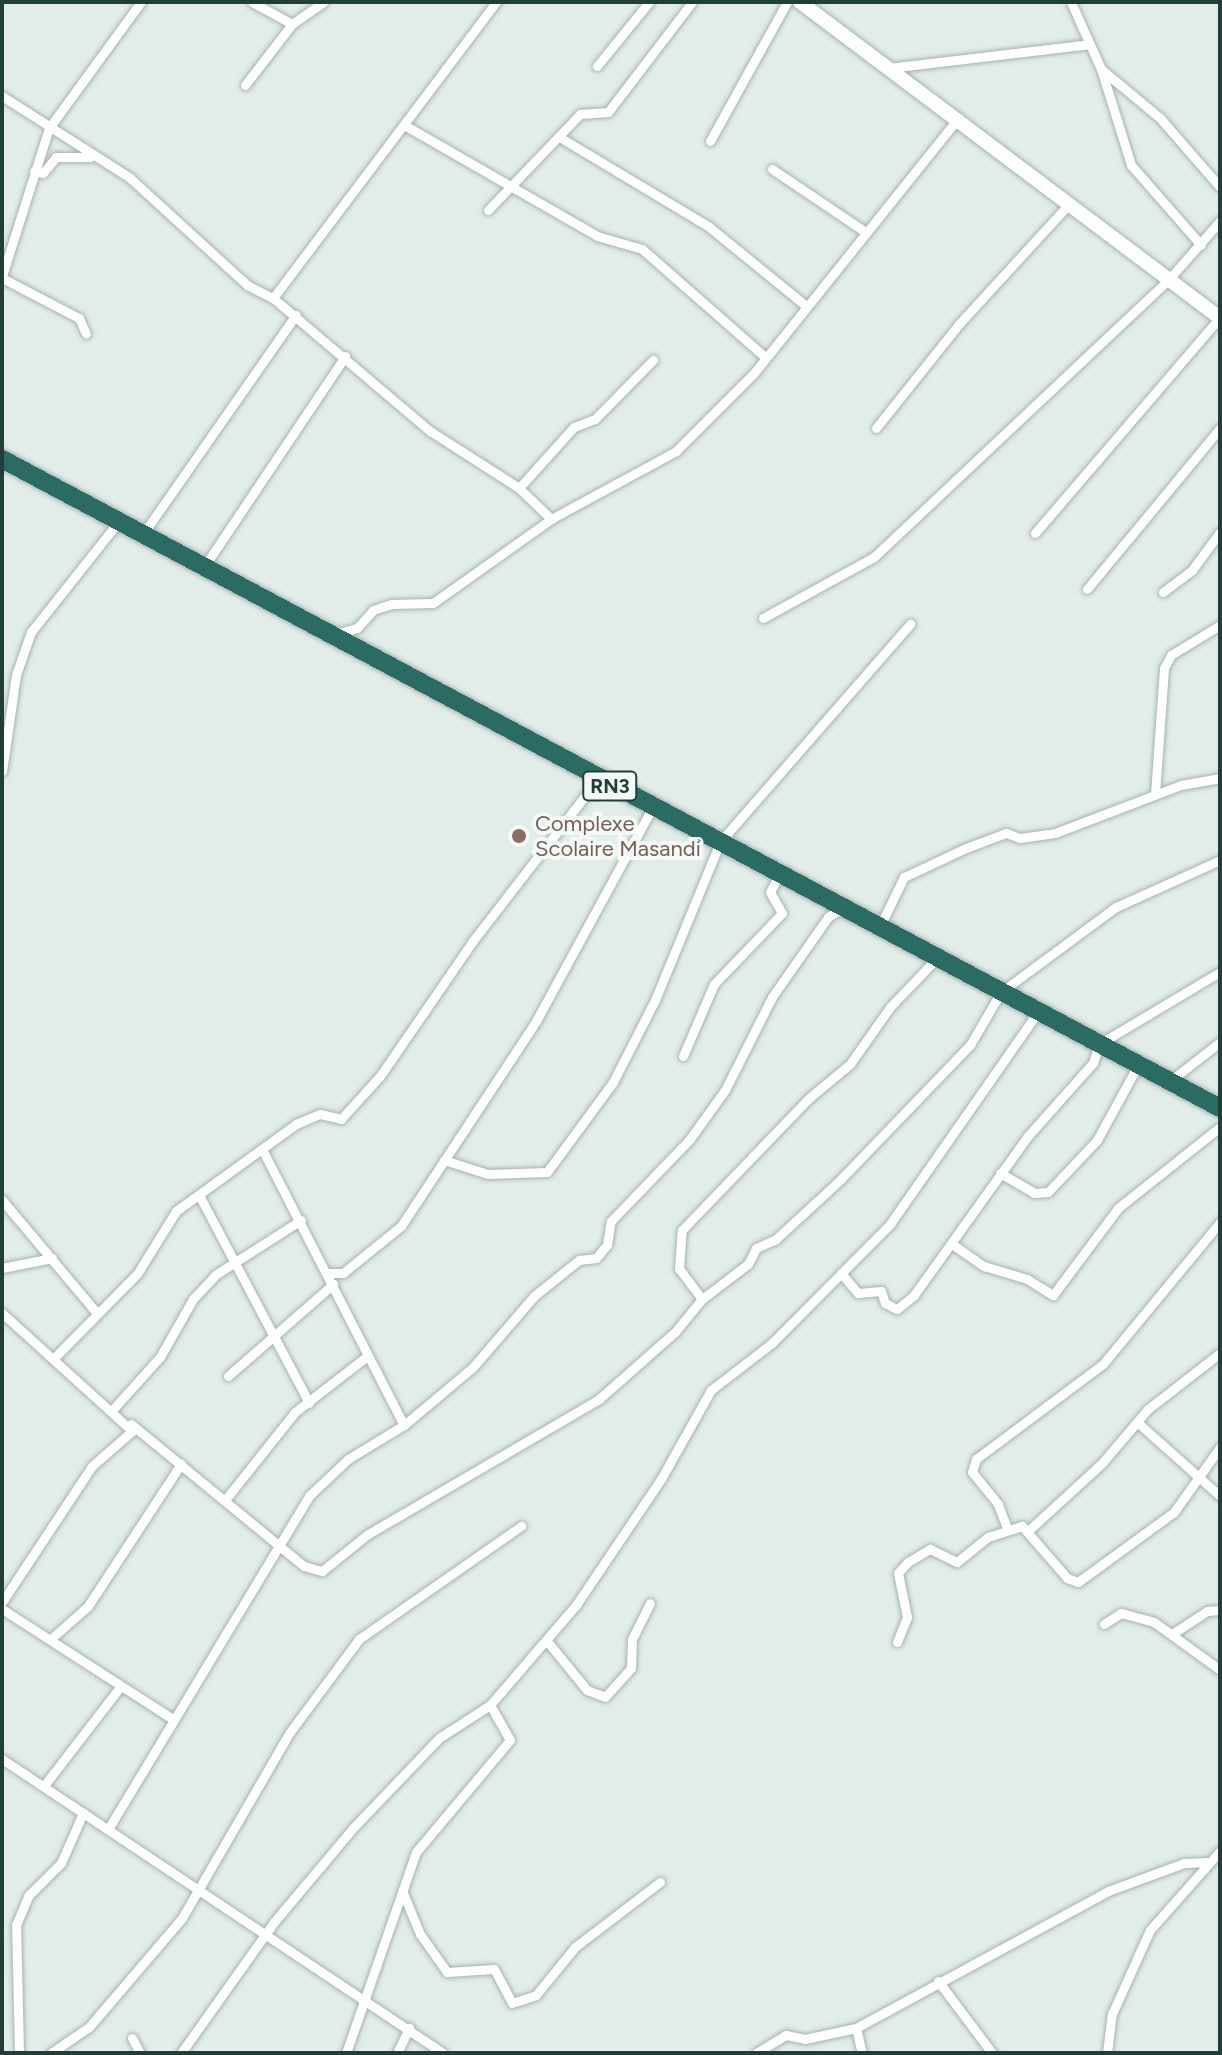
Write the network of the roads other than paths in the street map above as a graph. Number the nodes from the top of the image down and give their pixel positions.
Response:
1 (141, 2) edge
2 (252, 2) edge
3 (323, 2) edge
4 (496, 2) edge
5 (649, 2) edge
6 (692, 2) edge
7 (787, 2) edge
8 (800, 2) edge
9 (1071, 2) edge
10 (292, 24) junction
11 (1089, 44) junction
12 (597, 66) dead end
13 (889, 68) junction
14 (1101, 69) junction
15 (245, 85) dead end
16 (2, 96) edge
17 (958, 118) junction
18 (406, 126) junction
19 (49, 128) junction
20 (561, 138) junction
21 (710, 141) dead end
22 (90, 157) junction
23 (772, 169) dead end
24 (34, 171) junction
25 (510, 183) junction
26 (1220, 187) edge
27 (1069, 204) junction
28 (488, 210) dead end
29 (1220, 221) edge
30 (864, 231) junction
31 (1201, 245) junction
32 (2, 277) edge
33 (1169, 279) junction
34 (273, 298) junction
35 (805, 305) junction
36 (296, 315) junction
37 (1220, 318) edge
38 (86, 334) dead end
39 (345, 356) junction
40 (764, 356) junction
41 (653, 360) dead end
42 (876, 428) dead end
43 (1220, 428) edge
44 (2, 459) edge
45 (519, 488) junction
46 (551, 519) junction
47 (119, 521) junction
48 (1220, 532) edge
49 (1035, 533) dead end
50 (143, 534) junction
51 (204, 567) junction
52 (1087, 589) dead end
53 (1163, 592) dead end
54 (763, 618) dead end
55 (910, 624) dead end
56 (1220, 625) edge
57 (333, 635) junction
58 (2, 771) edge
59 (1220, 778) edge
60 (598, 779) junction
61 (1155, 794) junction
62 (652, 808) junction
63 (720, 842) junction
64 (1220, 860) edge
65 (779, 875) junction
66 (831, 908) junction
67 (879, 928) junction
68 (936, 959) junction
69 (1220, 972) edge
70 (1001, 992) junction
71 (1038, 1012) junction
72 (1220, 1042) edge
73 (1108, 1043) junction
74 (683, 1056) dead end
75 (1138, 1065) junction
76 (1178, 1081) junction
77 (1220, 1108) edge
78 (1220, 1127) edge
79 (264, 1153) junction
80 (444, 1160) junction
81 (1000, 1173) junction
82 (199, 1195) junction
83 (2, 1200) edge
84 (301, 1220) junction
85 (1220, 1222) edge
86 (952, 1244) junction
87 (52, 1258) junction
88 (236, 1260) junction
89 (2, 1268) edge
90 (328, 1273) junction
91 (841, 1273) junction
92 (333, 1284) junction
93 (702, 1299) junction
94 (96, 1312) junction
95 (2, 1313) edge
96 (274, 1333) junction
97 (1220, 1353) edge
98 (56, 1356) junction
99 (366, 1357) junction
100 (228, 1376) dead end
101 (309, 1403) junction
102 (114, 1408) junction
103 (1137, 1422) junction
104 (131, 1424) junction
105 (404, 1425) junction
106 (1220, 1447) edge
107 (181, 1464) junction
108 (1199, 1474) junction
109 (1220, 1496) edge
110 (225, 1500) junction
111 (521, 1526) dead end
112 (1007, 1528) junction
113 (1029, 1530) junction
114 (279, 1544) junction
115 (2, 1602) edge
116 (650, 1603) dead end
117 (2, 1609) edge
118 (1220, 1610) edge
119 (1104, 1624) dead end
120 (1172, 1634) junction
121 (53, 1637) junction
122 (547, 1641) junction
123 (897, 1642) dead end
124 (1220, 1670) edge
125 (120, 1687) junction
126 (490, 1705) junction
127 (171, 1718) junction
128 (2, 1759) edge
129 (46, 1783) junction
130 (83, 1813) junction
131 (110, 1826) junction
132 (1220, 1851) edge
133 (1210, 1862) junction
134 (660, 1882) dead end
135 (196, 1884) junction
136 (403, 1893) junction
137 (267, 1932) junction
138 (938, 1981) junction
139 (368, 1998) junction
140 (409, 2028) junction
141 (856, 2028) junction
142 (132, 2038) dead end
143 (19, 2053) edge
144 (51, 2053) edge
145 (140, 2053) edge
146 (181, 2053) edge
147 (346, 2053) edge
148 (397, 2053) edge
149 (443, 2053) edge
150 (756, 2053) edge
151 (862, 2053) edge
152 (992, 2053) edge
153 (1107, 2053) edge

1 - 19 street
2 - 10 street
3 - 10 street
4 - 18 street
5 - 12 street
6 - 20 street
7 - 21 street
8 - 13 street
9 - 11 street
10 - 15 street
11 - 13 street
11 - 14 street
13 - 17 street
14 - 26 street
14 - 31 street
16 - 19 street
17 - 27 street
17 - 30 street
18 - 25 street
18 - 34 street
19 - 22 street
19 - 24 street
20 - 25 street
20 - 35 street
22 - 24 street
22 - 34 street
23 - 30 street
24 - 32 street
25 - 28 street
25 - 40 street
27 - 33 street
27 - 42 street
29 - 31 street
30 - 35 street
31 - 33 street
32 - 38 street
33 - 37 street
33 - 54 street
34 - 36 street
35 - 40 street
36 - 39 street
36 - 50 street
37 - 49 street
39 - 45 street
39 - 51 street
40 - 46 street
41 - 45 street
43 - 52 street
44 - 47 highway, RN3
45 - 46 street
46 - 57 street
47 - 50 highway, RN3
47 - 58 street
48 - 53 street
50 - 51 highway, RN3
51 - 57 highway, RN3
55 - 63 street
56 - 61 street
57 - 60 highway, RN3
59 - 61 street
60 - 62 highway, RN3
60 - 79 street
61 - 67 street
62 - 63 highway, RN3
62 - 80 street
63 - 65 highway, RN3
63 - 80 street
64 - 70 street
65 - 66 highway, RN3
65 - 74 street
66 - 67 highway, RN3
66 - 105 street
67 - 68 highway, RN3
68 - 70 highway, RN3
68 - 93 street
69 - 73 street
70 - 71 highway, RN3
70 - 93 street
71 - 73 highway, RN3
71 - 91 street
72 - 76 street
73 - 75 highway, RN3
73 - 81 street
75 - 76 highway, RN3
75 - 81 street
76 - 77 highway, RN3
78 - 86 street
79 - 82 street
79 - 84 street
80 - 90 street
81 - 86 street
82 - 88 street
82 - 94 street
83 - 87 street
84 - 88 street
84 - 90 street
85 - 112 street
86 - 91 street
87 - 89 street
87 - 94 street
88 - 96 street
88 - 102 street
90 - 92 street
91 - 122 street
92 - 96 street
92 - 99 street
93 - 114 street
94 - 98 street
95 - 98 street
96 - 100 street
96 - 101 street
97 - 103 street
98 - 102 street
99 - 101 street
99 - 105 street
101 - 110 street
102 - 104 street
103 - 108 street
103 - 113 street
104 - 107 street
104 - 115 street
105 - 114 street
106 - 108 street
107 - 110 street
107 - 121 street
108 - 109 street
108 - 113 street
110 - 114 street
111 - 135 street
112 - 113 street
112 - 123 street
114 - 127 street
116 - 122 street
117 - 121 street
118 - 120 street
119 - 120 street
120 - 124 street
121 - 125 street
122 - 126 street
125 - 127 street
125 - 129 street
126 - 136 street
126 - 137 street
127 - 131 street
128 - 129 street
129 - 130 street
130 - 131 street
130 - 143 street
131 - 135 street
132 - 133 street
133 - 138 street
133 - 153 street
134 - 136 street
135 - 137 street
135 - 144 street
136 - 139 street
137 - 139 street
137 - 146 street
138 - 141 street
138 - 152 street
139 - 140 street
139 - 147 street
140 - 148 street
140 - 149 street
141 - 150 street
141 - 151 street
142 - 145 street

